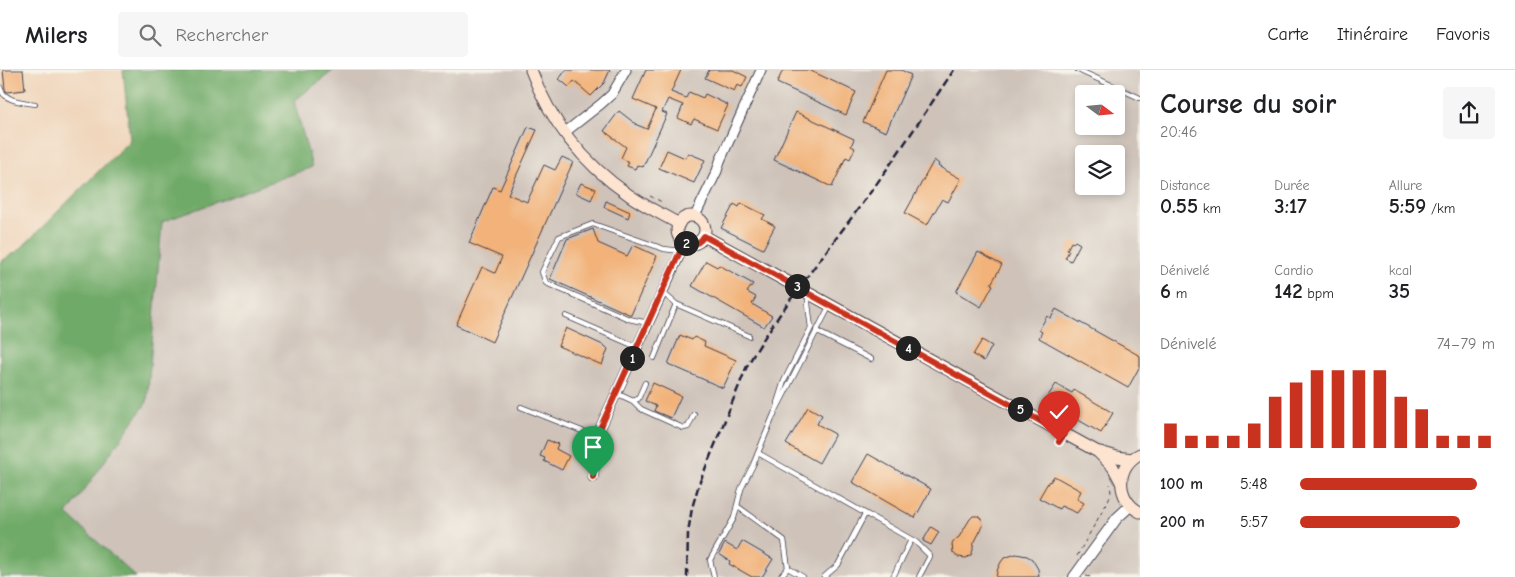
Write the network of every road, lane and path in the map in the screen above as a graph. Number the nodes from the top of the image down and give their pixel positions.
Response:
1 (531, 70) edge
2 (626, 70) edge
3 (761, 70) edge
4 (1078, 70) edge
5 (0, 87) edge
6 (1140, 98) edge
7 (34, 104) dead end
8 (564, 132) junction
9 (647, 194) dead end
10 (695, 216) junction
11 (674, 221) junction
12 (704, 236) junction
13 (683, 247) junction
14 (662, 292) junction
15 (808, 293) junction
16 (676, 304) junction
17 (830, 305) junction
18 (566, 316) dead end
19 (648, 323) junction
20 (816, 330) junction
21 (749, 336) dead end
22 (638, 346) junction
23 (654, 358) dead end
24 (871, 359) dead end
25 (645, 383) dead end
26 (616, 393) junction
27 (633, 401) junction
28 (521, 407) dead end
29 (694, 414) dead end
30 (774, 414) junction
31 (597, 438) junction
32 (1098, 452) junction
33 (758, 453) junction
34 (1136, 456) edge
35 (593, 477) dead end
36 (1108, 479) dead end
37 (1116, 484) junction
38 (737, 506) junction
39 (1135, 509) edge
40 (865, 514) junction
41 (911, 540) junction
42 (1074, 561) dead end
43 (788, 568) junction
44 (714, 577) edge
45 (780, 577) edge
46 (803, 577) edge
47 (824, 577) edge
48 (893, 577) edge
49 (919, 577) edge
50 (1074, 577) edge

1 - 8 main road
2 - 8 street
3 - 10 street
4 - 6 lane
5 - 7 lane
8 - 11 main road
9 - 11 path
10 - 11 main road
10 - 12 main road
11 - 13 main road
12 - 13 main road
12 - 15 main road
13 - 14 street
13 - 19 lane
14 - 16 lane
14 - 19 street
15 - 17 main road
15 - 30 lane
16 - 21 lane
16 - 23 lane
17 - 20 lane
17 - 32 main road
18 - 22 lane
19 - 22 street
20 - 24 lane
20 - 30 lane
22 - 26 street
25 - 27 lane
26 - 27 lane
26 - 31 street
27 - 29 lane
28 - 31 lane
30 - 33 lane
31 - 35 street
32 - 34 main road
32 - 37 main road
33 - 38 lane
33 - 40 lane
34 - 37 main road
36 - 37 path
37 - 39 main road
37 - 42 path
38 - 43 lane
38 - 44 lane
39 - 50 street
40 - 41 lane
40 - 47 lane
41 - 48 lane
41 - 49 lane
43 - 45 lane
43 - 46 lane

